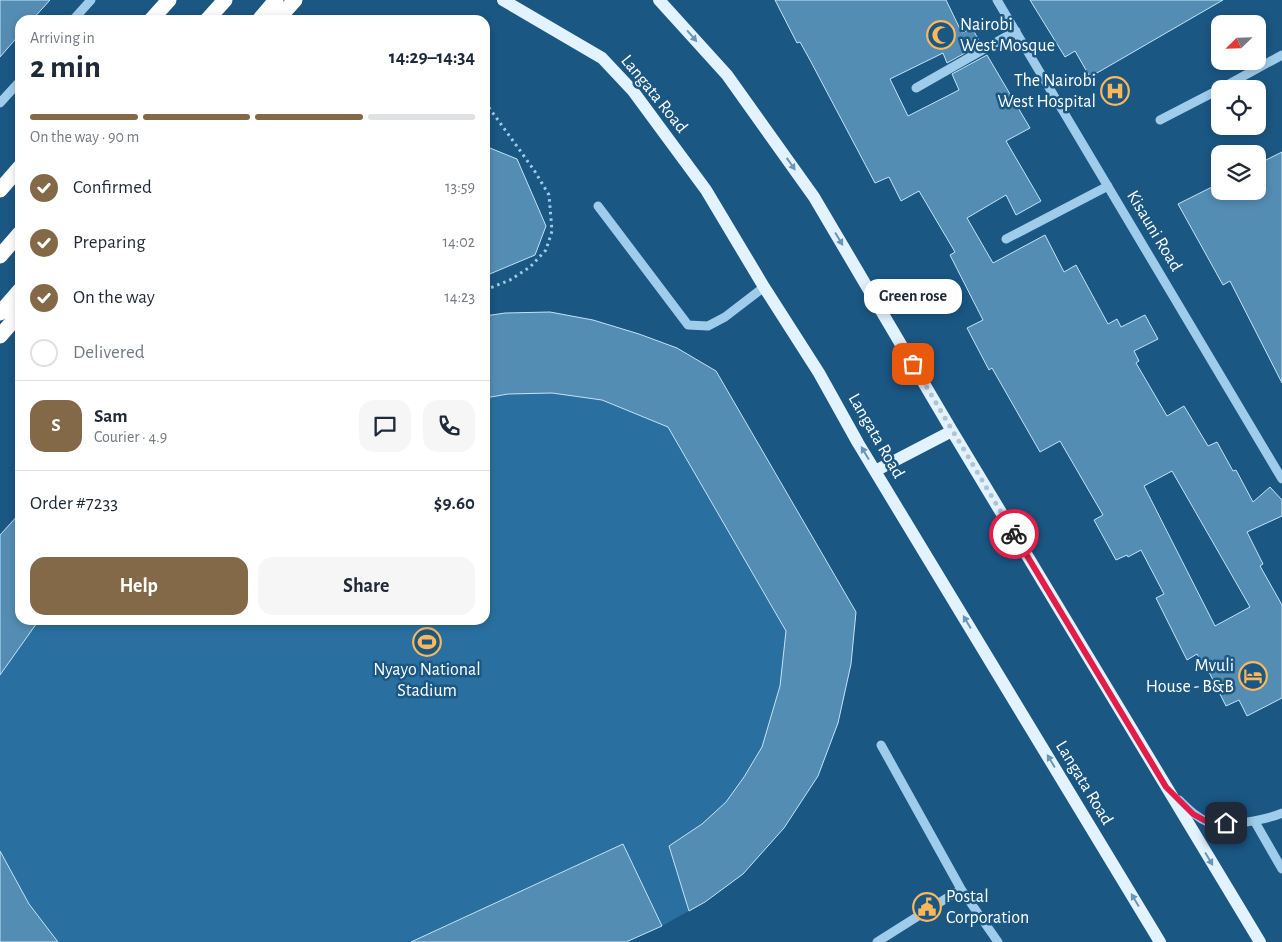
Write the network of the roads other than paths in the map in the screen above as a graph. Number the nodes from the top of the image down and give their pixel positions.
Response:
1 (91, 0) edge
2 (169, 0) edge
3 (225, 0) edge
4 (276, 0) edge
5 (294, 0) edge
6 (503, 0) edge
7 (659, 0) edge
8 (997, 0) edge
9 (78, 15) edge
10 (156, 15) edge
11 (212, 15) edge
12 (263, 15) edge
13 (281, 15) edge
14 (1016, 31) junction
15 (1282, 54) edge
16 (1236, 80) edge
17 (15, 87) edge
18 (916, 88) dead end
19 (1211, 94) edge
20 (0, 103) edge
21 (1160, 120) dead end
22 (15, 173) edge
23 (1108, 186) junction
24 (0, 190) edge
25 (598, 206) dead end
26 (15, 239) edge
27 (1006, 239) dead end
28 (0, 256) edge
29 (764, 287) junction
30 (15, 296) edge
31 (0, 313) edge
32 (15, 319) edge
33 (0, 336) edge
34 (952, 431) junction
35 (875, 471) junction
36 (1282, 479) edge
37 (881, 745) dead end
38 (1166, 787) junction
39 (1282, 813) edge
40 (1255, 822) junction
41 (1282, 869) edge
42 (961, 889) junction
43 (877, 942) edge
44 (998, 942) edge
45 (1160, 942) edge
46 (1260, 942) edge

1 - 9 street
2 - 10 highway
3 - 11 highway
4 - 12 highway
5 - 13 highway
6 - 29 main road, Langata Road
7 -> 34 main road
8 - 14 street, Kisauni Road
14 - 18 street
14 - 23 street, Kisauni Road
15 - 16 street
17 - 20 street
19 - 21 street
22 - 24 highway
23 - 27 street
23 - 36 street, Kisauni Road
25 - 29 street
26 - 28 highway
35 -> 29 main road, Langata Road
30 - 31 highway
32 - 33 highway
34 - 35 main road
34 - 38 main road
45 -> 35 main road, Langata Road
37 - 42 street
38 - 40 street
38 -> 46 main road
39 - 40 street
40 - 41 street
42 - 43 street
42 - 44 street

